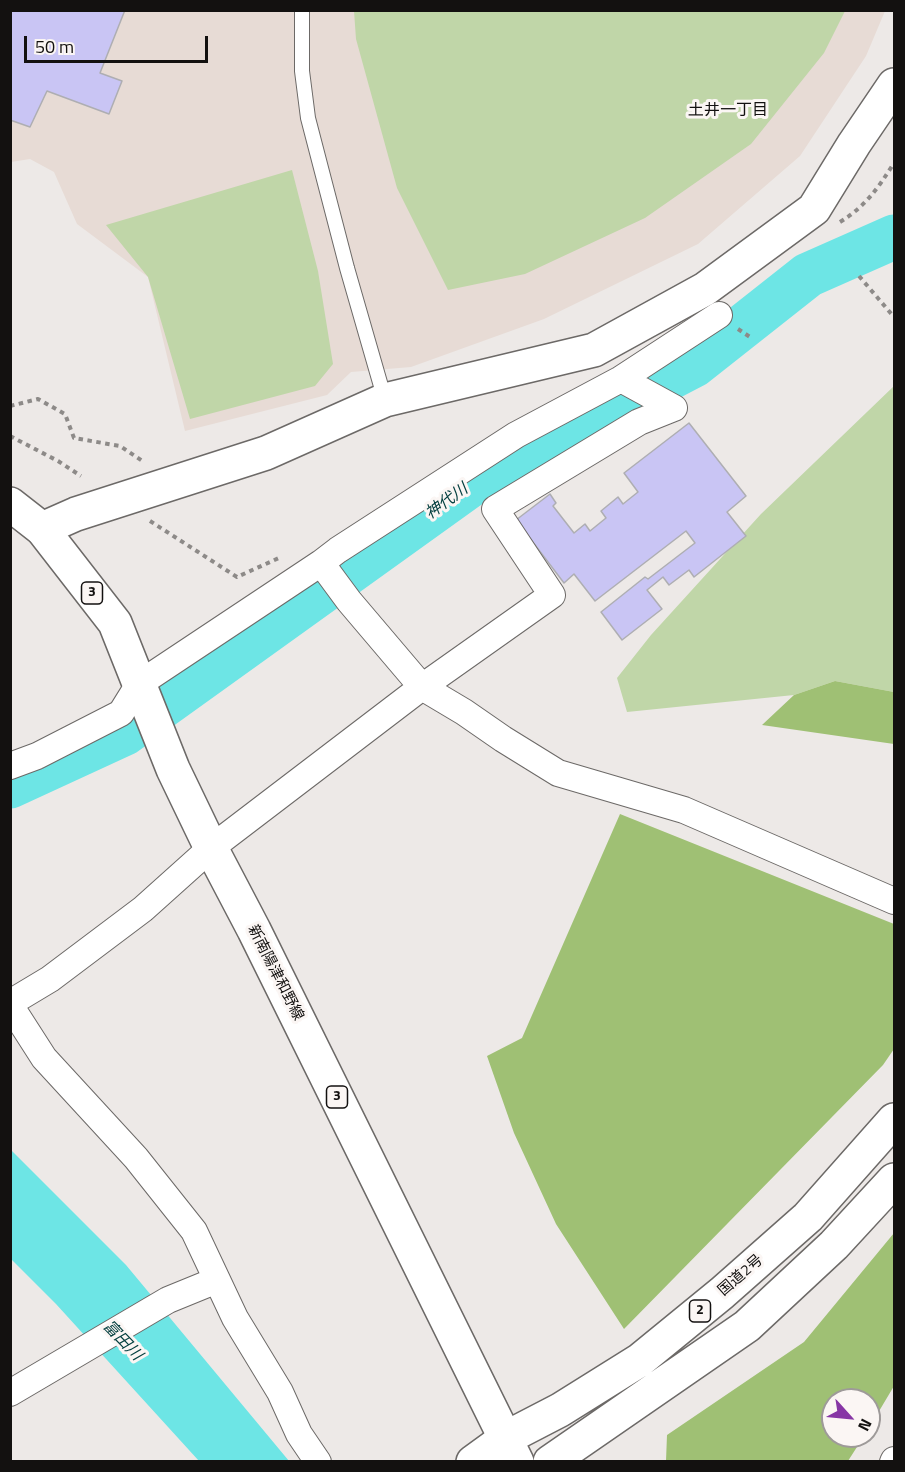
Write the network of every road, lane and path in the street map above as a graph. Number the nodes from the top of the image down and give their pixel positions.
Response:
1 (302, 10) edge
2 (894, 85) edge
3 (894, 163) edge
4 (833, 226) dead end
5 (859, 276) dead end
6 (719, 315) dead end
7 (894, 317) edge
8 (621, 379) junction
9 (385, 400) junction
10 (10, 406) edge
11 (10, 436) edge
12 (147, 464) dead end
13 (81, 476) dead end
14 (10, 504) edge
15 (144, 518) dead end
16 (42, 529) junction
17 (284, 556) dead end
18 (321, 563) junction
19 (422, 687) junction
20 (143, 693) junction
21 (10, 766) edge
22 (211, 848) junction
23 (894, 902) edge
24 (10, 1004) edge
25 (894, 1120) edge
26 (894, 1180) edge
27 (217, 1280) junction
28 (10, 1393) edge
29 (512, 1450) edge
30 (318, 1461) edge
31 (473, 1461) edge
32 (550, 1461) edge

1 - 9 lane
2 - 9 main road
3 - 4 path
5 - 7 path
6 - 8 street
8 - 18 street
8 - 19 street
9 - 16 main road
10 - 12 path
11 - 13 path
14 - 16 main road, 新南陽津和野線 / 3
15 - 17 path
16 - 20 main road, 新南陽津和野線 / 3
18 - 19 street
18 - 20 street
19 - 22 street
19 - 23 street
20 - 21 street
20 - 22 main road, 新南陽津和野線 / 3
22 - 24 street
22 - 29 main road, 新南陽津和野線 / 3
24 - 27 street
25 - 29 main road, 国道2号 / 2
26 - 32 main road
27 - 28 street
27 - 30 street
29 - 31 main road, 国道2号 / 2

